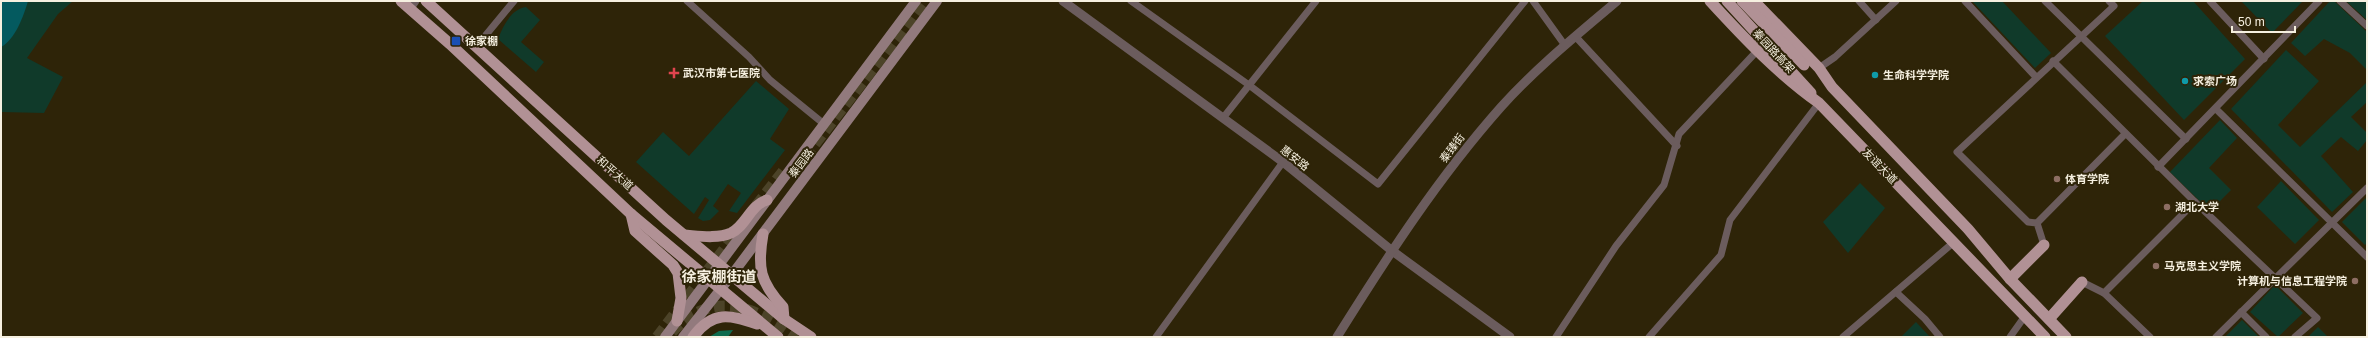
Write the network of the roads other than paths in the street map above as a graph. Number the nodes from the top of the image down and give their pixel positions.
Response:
1 (426, 1) edge
2 (514, 1) edge
3 (687, 1) edge
4 (916, 1) edge
5 (937, 1) edge
6 (1063, 1) edge
7 (1131, 1) edge
8 (1316, 1) edge
9 (1525, 1) edge
10 (1532, 1) edge
11 (1617, 1) edge
12 (1710, 1) edge
13 (1727, 1) edge
14 (1742, 1) edge
15 (1754, 1) edge
16 (1859, 1) edge
17 (1896, 1) edge
18 (1965, 1) edge
19 (2044, 1) edge
20 (2109, 1) edge
21 (2210, 1) edge
22 (2319, 1) edge
23 (2340, 1) edge
24 (409, 3) edge
25 (1876, 20) junction
26 (2367, 26) edge
27 (1575, 36) junction
28 (2080, 36) junction
29 (1564, 44) junction
30 (476, 47) junction
31 (1757, 51) junction
32 (2264, 59) junction
33 (2053, 61) junction
34 (1820, 68) junction
35 (2036, 76) junction
36 (1249, 84) junction
37 (1832, 87) junction
38 (1819, 103) junction
39 (2216, 109) junction
40 (1223, 118) junction
41 (824, 124) junction
42 (2125, 134) junction
43 (2186, 139) junction
44 (1677, 146) junction
45 (1283, 162) junction
46 (2158, 166) junction
47 (2367, 188) edge
48 (767, 200) junction
49 (2195, 202) junction
50 (631, 214) junction
51 (2037, 223) junction
52 (2333, 224) junction
53 (762, 234) junction
54 (684, 235) junction
55 (1954, 242) junction
56 (2044, 245) joint
57 (1391, 250) junction
58 (2367, 256) edge
59 (719, 265) junction
60 (731, 276) junction
61 (2275, 278) junction
62 (708, 280) junction
63 (2010, 280) junction
64 (2082, 282) joint
65 (720, 290) junction
66 (1896, 292) junction
67 (2104, 293) junction
68 (2240, 312) junction
69 (2025, 316) junction
70 (784, 318) junction
71 (2049, 319) junction
72 (677, 321) junction
73 (762, 326) junction
74 (665, 337) edge
75 (682, 337) edge
76 (693, 337) edge
77 (778, 337) edge
78 (811, 337) edge
79 (1156, 337) edge
80 (1337, 337) edge
81 (1510, 337) edge
82 (1556, 337) edge
83 (1650, 337) edge
84 (1843, 337) edge
85 (1940, 337) edge
86 (2010, 337) edge
87 (2045, 337) edge
88 (2066, 337) edge
89 (2150, 337) edge
90 (2216, 337) edge
91 (2266, 337) edge
92 (2295, 337) edge

1 - 30 main road, 和平大道
2 - 30 street
3 - 41 street
4 - 41 main road, 秦园路
5 - 53 main road, 秦园路
6 - 40 street, 惠安路
7 - 36 street
8 - 36 street
9 - 36 street
10 - 29 street
11 - 27 street, 秦臻街
12 - 31 main road, 友谊大道
13 - 38 main road, 秦园路高架
14 - 37 main road, 秦园路高架, bridge
15 - 34 main road, 友谊大道
16 - 25 street
17 - 25 street
18 - 35 street
19 - 28 street
20 - 28 street
21 - 32 street
22 - 32 street
23 - 26 street
24 - 50 main road, 和平大道
25 - 34 street
27 - 29 street, 秦臻街
27 - 44 street
28 - 33 street
28 - 43 street
29 - 57 street, 秦臻街
30 - 54 main road, 和平大道
31 - 38 main road, 友谊大道
31 - 44 street
32 - 39 street
33 - 35 street
33 - 42 street
34 - 37 main road, 友谊大道
35 - 51 street
36 - 40 street
37 - 63 main road, 友谊大道
38 - 55 main road, 友谊大道
38 - 83 street
39 - 43 street
39 - 52 street
40 - 45 street, 惠安路
41 - 48 main road, 秦园路
42 - 46 street
42 - 51 street
43 - 46 street
44 - 82 street
45 - 57 street, 惠安路
45 - 79 street
46 - 49 street
47 - 52 street
48 - 54 main road
48 - 59 main road, 秦园路
49 - 61 street
49 - 67 street
50 - 62 main road, 和平大道
50 - 72 main road
51 - 56 street
52 - 58 street
52 - 61 street
53 - 60 main road, 秦园路
53 - 70 main road
54 - 59 main road, 和平大道
55 - 66 street
55 - 69 main road, 友谊大道
56 - 63 main road
57 - 80 street, 秦臻街
57 - 81 street, 惠安路
59 - 60 main road, 和平大道
59 - 62 main road, 秦园路
60 - 65 main road, 秦园路
60 - 70 main road, 和平大道
61 - 68 street
61 - 92 street
62 - 65 main road, 和平大道
62 - 72 main road, 秦园路
63 - 71 main road, 友谊大道
64 - 67 street
64 - 71 main road
65 - 73 main road, 和平大道
65 - 75 main road, 秦园路
66 - 84 street
66 - 85 street
67 - 89 street
68 - 90 street
68 - 91 street
69 - 86 street
69 - 87 main road, 友谊大道
70 - 78 main road, 和平大道
71 - 88 main road, 友谊大道
72 - 74 main road, 秦园路
73 - 76 main road
73 - 77 main road, 和平大道

